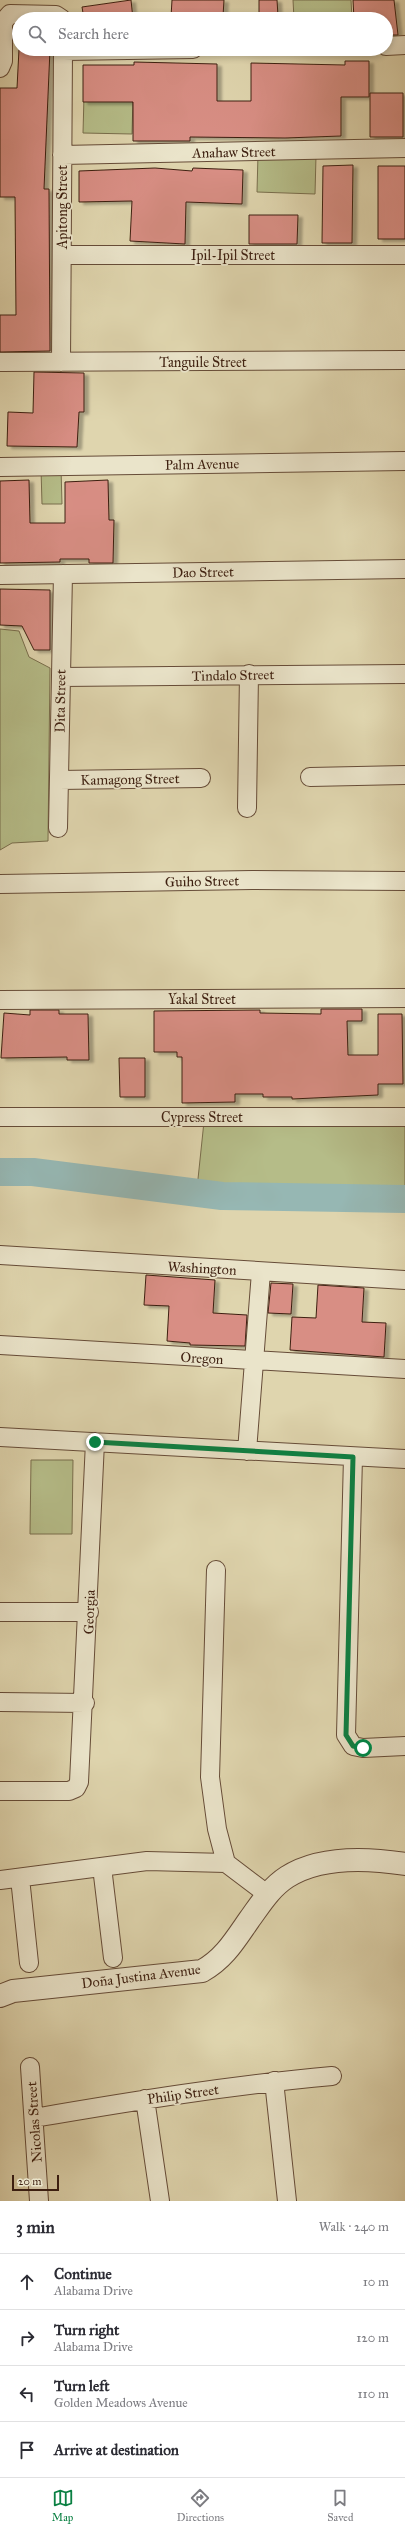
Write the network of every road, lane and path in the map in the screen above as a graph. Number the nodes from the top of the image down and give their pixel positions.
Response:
1 (12, 14) edge
2 (405, 45) edge
3 (393, 46) edge
4 (63, 56) edge
5 (0, 68) edge
6 (405, 148) edge
7 (62, 155) junction
8 (405, 255) edge
9 (62, 256) junction
10 (405, 360) edge
11 (0, 362) edge
12 (61, 362) junction
13 (405, 461) edge
14 (0, 467) edge
15 (405, 569) edge
16 (63, 574) junction
17 (0, 575) edge
18 (249, 674) junction
19 (405, 674) edge
20 (61, 677) junction
21 (405, 775) edge
22 (310, 777) dead end
23 (201, 778) dead end
24 (59, 780) junction
25 (247, 808) dead end
26 (58, 828) dead end
27 (405, 881) edge
28 (0, 884) edge
29 (405, 998) edge
30 (0, 1000) edge
31 (0, 1117) edge
32 (405, 1117) edge
33 (0, 1255) edge
34 (261, 1272) junction
35 (405, 1280) edge
36 (0, 1345) edge
37 (254, 1361) junction
38 (405, 1369) edge
39 (0, 1437) edge
40 (95, 1442) junction
41 (248, 1451) junction
42 (353, 1457) junction
43 (405, 1459) edge
44 (216, 1570) dead end
45 (0, 1612) edge
46 (88, 1612) junction
47 (0, 1702) edge
48 (85, 1703) junction
49 (405, 1746) edge
50 (0, 1791) edge
51 (226, 1863) junction
52 (405, 1864) edge
53 (102, 1868) junction
54 (20, 1878) junction
55 (0, 1880) edge
56 (267, 1894) junction
57 (113, 1958) dead end
58 (29, 1963) dead end
59 (0, 1996) edge
60 (30, 2067) dead end
61 (332, 2076) dead end
62 (274, 2081) junction
63 (145, 2099) junction
64 (34, 2118) junction
65 (39, 2201) edge
66 (160, 2201) edge
67 (287, 2201) edge

1 - 5 street
2 - 3 street
4 - 7 street, Apitong Street
6 - 7 street, Anahaw Street
7 - 9 street, Apitong Street
8 - 9 street, Ipil-Ipil Street
9 - 12 street, Apitong Street
10 - 12 street, Tanguile Street
11 - 12 street, Tanguile Street
13 - 14 street, Palm Avenue
15 - 16 street, Dao Street
16 - 17 street, Dao Street
16 - 20 street, Dita Street
18 - 19 street, Tindalo Street
18 - 20 street, Tindalo Street
18 - 25 street
20 - 24 street, Dita Street
21 - 22 street
23 - 24 street, Kamagong Street
24 - 26 street, Dita Street
27 - 28 street, Guiho Street
29 - 30 street, Yakal Street
31 - 32 street, Cypress Street
33 - 34 street, Washington
34 - 35 street, Washington
34 - 37 street
36 - 37 street, Oregon
37 - 38 street, Oregon
37 - 41 street
39 - 40 street
40 - 41 street
40 - 46 street, Georgia
41 - 42 street
42 - 43 street
42 - 49 street
44 - 51 street
45 - 46 street
46 - 48 street, Georgia
47 - 48 street
48 - 50 street, Georgia
51 - 53 street
51 - 56 street
52 - 56 street, Doña Justina Avenue
53 - 54 street
53 - 57 street
54 - 55 street
54 - 58 street
56 - 59 street, Doña Justina Avenue
60 - 64 street, Nicolas Street
61 - 62 street, Philip Street
62 - 63 street, Philip Street
62 - 67 street
63 - 64 street, Philip Street
63 - 66 street
64 - 65 street, Nicolas Street

